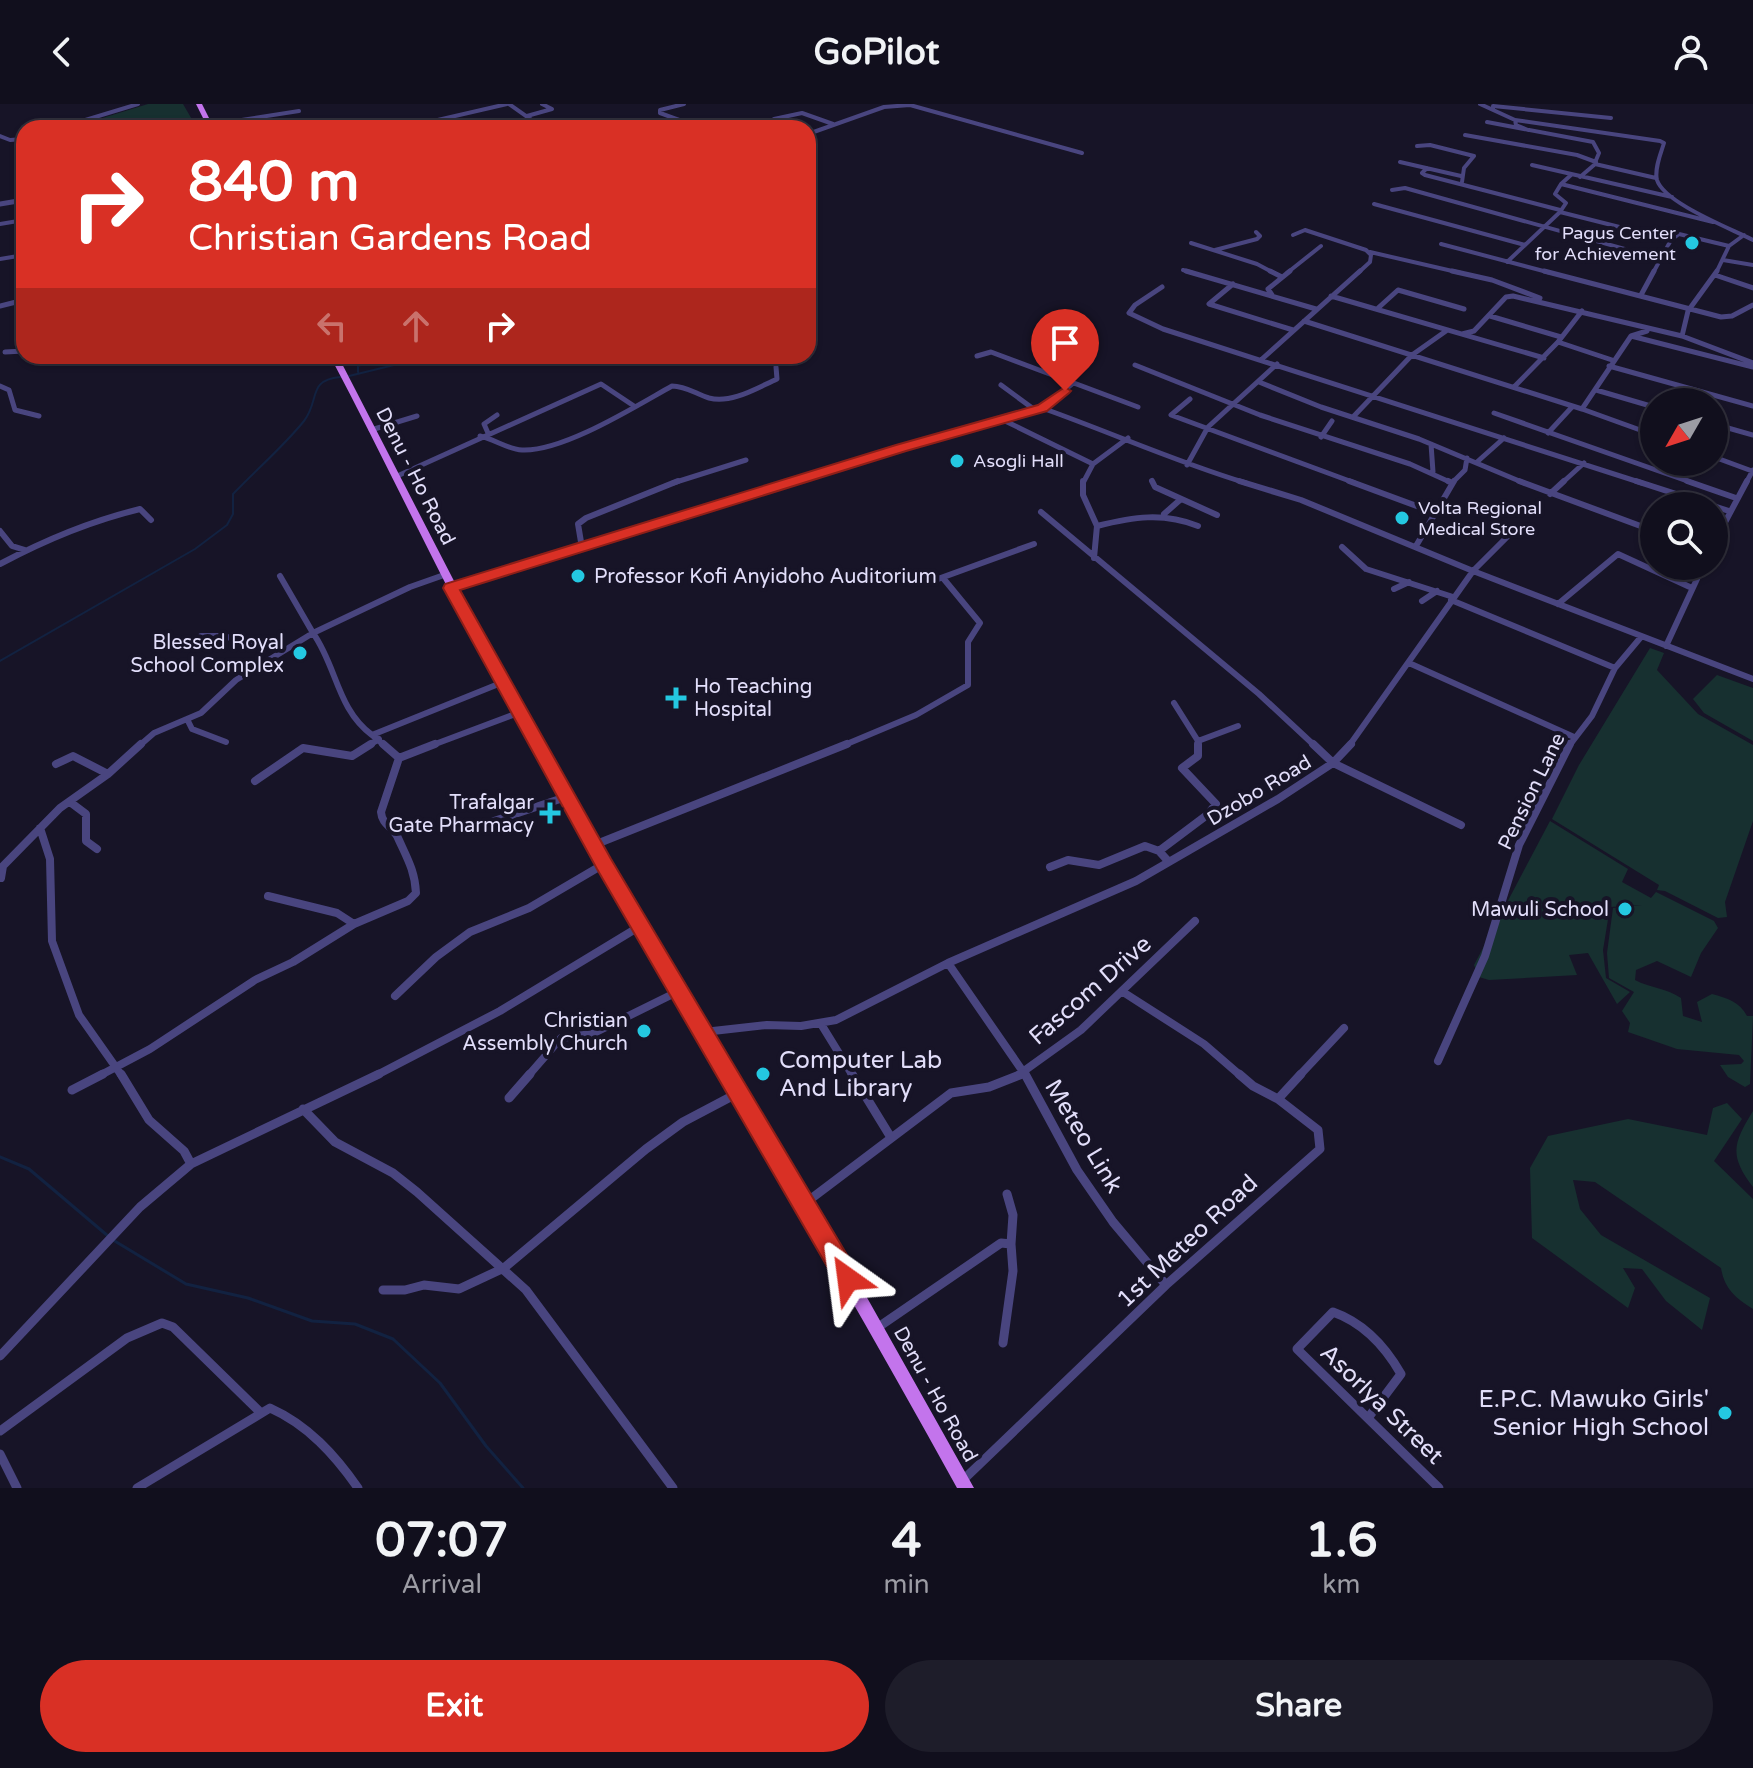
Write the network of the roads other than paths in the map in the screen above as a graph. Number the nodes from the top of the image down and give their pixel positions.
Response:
1 (138, 104) edge
2 (508, 104) edge
3 (542, 104) edge
4 (684, 104) edge
5 (1480, 104) edge
6 (1596, 108) dead end
7 (1493, 109) junction
8 (299, 111) dead end
9 (1593, 115) junction
10 (527, 116) junction
11 (251, 118) joint
12 (1611, 118) dead end
13 (85, 120) edge
14 (241, 120) edge
15 (438, 120) edge
16 (532, 120) edge
17 (680, 120) edge
18 (773, 120) edge
19 (1515, 120) junction
20 (1487, 122) dead end
21 (833, 124) junction
22 (1629, 128) dead end
23 (1528, 130) junction
24 (816, 131) edge
25 (1465, 135) dead end
26 (1629, 136) junction
27 (1417, 146) dead end
28 (1082, 153) dead end
29 (1400, 162) dead end
30 (1596, 163) junction
31 (1532, 165) dead end
32 (1571, 175) junction
33 (1580, 177) junction
34 (1656, 178) junction
35 (1462, 179) junction
36 (1561, 184) junction
37 (1392, 190) dead end
38 (1674, 198) junction
39 (1374, 204) dead end
40 (1560, 211) junction
41 (1726, 225) junction
42 (1546, 226) junction
43 (1256, 232) dead end
44 (1293, 235) dead end
45 (1744, 235) junction
46 (1671, 240) junction
47 (1753, 240) edge
48 (1191, 243) dead end
49 (1441, 244) dead end
50 (1525, 245) junction
51 (1321, 246) dead end
52 (1729, 246) junction
53 (1213, 250) junction
54 (1370, 252) junction
55 (1661, 259) junction
56 (1723, 260) junction
57 (1507, 262) junction
58 (1753, 265) edge
59 (1183, 270) dead end
60 (1715, 275) junction
61 (1282, 277) junction
62 (1233, 284) junction
63 (1162, 287) dead end
64 (1753, 288) edge
65 (1272, 295) junction
66 (1641, 295) junction
67 (1331, 296) junction
68 (1753, 305) edge
69 (1561, 306) junction
70 (1690, 308) junction
71 (1316, 309) junction
72 (1377, 309) junction
73 (1464, 309) dead end
74 (1582, 311) junction
75 (1490, 316) junction
76 (1304, 321) junction
77 (1293, 330) junction
78 (1656, 330) junction
79 (1446, 331) junction
80 (1462, 334) junction
81 (1631, 336) junction
82 (1682, 336) junction
83 (1560, 340) junction
84 (16, 351) edge
85 (5, 352) dead end
86 (1412, 355) junction
87 (977, 356) dead end
88 (1544, 358) junction
89 (1262, 359) junction
90 (1612, 360) junction
91 (1752, 363) edge
92 (338, 364) edge
93 (1277, 364) junction
94 (1135, 365) dead end
95 (1609, 366) junction
96 (776, 367) dead end
97 (1259, 382) junction
98 (1072, 384) junction
99 (1001, 385) dead end
100 (0, 386) edge
101 (1514, 387) junction
102 (1596, 390) junction
103 (1374, 397) junction
104 (1190, 399) dead end
105 (1640, 403) edge
106 (1234, 405) junction
107 (634, 406) junction
108 (1753, 406) edge
109 (1138, 407) dead end
110 (1572, 407) junction
111 (1039, 409) junction
112 (1582, 409) junction
113 (1494, 413) dead end
114 (497, 415) dead end
115 (39, 416) dead end
116 (417, 416) dead end
117 (1353, 417) junction
118 (1003, 420) junction
119 (1332, 421) dead end
120 (1208, 427) junction
121 (1728, 428) edge
122 (371, 430) junction
123 (1640, 430) edge
124 (488, 433) junction
125 (1548, 433) junction
126 (1753, 435) edge
127 (480, 436) junction
128 (1321, 437) junction
129 (1128, 438) junction
130 (1504, 438) junction
131 (1431, 444) junction
132 (1467, 458) junction
133 (746, 460) dead end
134 (1477, 462) junction
135 (1728, 462) edge
136 (1584, 463) junction
137 (1093, 464) junction
138 (1187, 465) junction
139 (1752, 471) edge
140 (1433, 472) junction
141 (395, 477) junction
142 (1152, 481) dead end
143 (1452, 483) junction
144 (1550, 494) junction
145 (1736, 498) junction
146 (1181, 499) junction
147 (1729, 511) joint
148 (1041, 512) dead end
149 (1433, 512) junction
150 (1164, 514) junction
151 (1217, 515) dead end
152 (151, 520) dead end
153 (1097, 526) junction
154 (1198, 526) dead end
155 (1640, 526) edge
156 (0, 531) edge
157 (1508, 536) dead end
158 (1034, 544) dead end
159 (1416, 546) junction
160 (1342, 547) dead end
161 (582, 548) junction
162 (25, 550) junction
163 (1094, 558) junction
164 (0, 564) edge
165 (1473, 571) junction
166 (444, 575) junction
167 (280, 576) dead end
168 (943, 578) junction
169 (1696, 580) edge
170 (1409, 582) junction
171 (927, 583) dead end
172 (451, 588) junction
173 (1692, 588) junction
174 (1394, 589) dead end
175 (1437, 591) junction
176 (1452, 599) junction
177 (1422, 601) dead end
178 (1558, 604) junction
179 (313, 633) junction
180 (201, 636) dead end
181 (1641, 637) junction
182 (1666, 646) junction
183 (285, 649) junction
184 (1409, 663) junction
185 (1615, 668) junction
186 (1753, 679) edge
187 (501, 683) junction
188 (1174, 703) dead end
189 (518, 713) junction
190 (187, 719) junction
191 (1238, 726) dead end
192 (376, 737) junction
193 (1574, 737) junction
194 (1198, 741) junction
195 (226, 742) dead end
196 (399, 758) junction
197 (1333, 763) junction
198 (56, 764) dead end
199 (108, 774) junction
200 (255, 781) dead end
201 (566, 797) junction
202 (70, 802) junction
203 (1461, 825) dead end
204 (476, 827) dead end
205 (40, 828) junction
206 (594, 845) junction
207 (97, 849) dead end
208 (1159, 851) junction
209 (1168, 861) junction
210 (604, 864) junction
211 (1050, 867) dead end
212 (1, 878) edge
213 (268, 896) dead end
214 (1195, 921) dead end
215 (354, 924) junction
216 (642, 925) junction
217 (948, 963) junction
218 (679, 991) junction
219 (1123, 992) junction
220 (395, 996) dead end
221 (821, 1024) junction
222 (1344, 1028) dead end
223 (704, 1032) junction
224 (1438, 1061) dead end
225 (117, 1067) junction
226 (1024, 1073) junction
227 (72, 1090) dead end
228 (738, 1093) junction
229 (509, 1098) dead end
230 (1278, 1099) junction
231 (303, 1109) junction
232 (890, 1136) junction
233 (191, 1164) junction
234 (1007, 1194) dead end
235 (804, 1204) junction
236 (1011, 1244) junction
237 (504, 1268) junction
238 (1166, 1285) junction
239 (383, 1290) dead end
240 (877, 1328) junction
241 (1003, 1343) dead end
242 (0, 1356) edge
243 (260, 1412) junction
244 (1368, 1418) junction
245 (0, 1431) edge
246 (0, 1454) edge
247 (964, 1484) edge
248 (17, 1488) edge
249 (137, 1488) edge
250 (358, 1488) edge
251 (673, 1488) edge
252 (1439, 1488) edge

1 - 13 street
2 - 10 street
2 - 15 street
3 - 10 street
4 - 17 street
5 - 7 street
6 - 9 street
7 - 9 street
7 - 19 street
8 - 11 street
9 - 12 street
10 - 16 street
11 - 14 street
18 - 21 street
19 - 23 street
19 - 26 street
20 - 23 street
21 - 24 street
21 - 28 street
22 - 26 street
23 - 30 street
25 - 30 street
26 - 34 street
27 - 35 street
29 - 35 street
30 - 33 street
30 - 34 street
31 - 32 street
32 - 33 street
32 - 36 street
33 - 38 street
34 - 38 street
35 - 40 street
36 - 40 street
36 - 41 street
37 - 42 street
38 - 41 street
39 - 50 street
40 - 42 street
40 - 46 street
41 - 45 street
42 - 50 street
42 - 55 street
43 - 53 street
44 - 54 street
45 - 47 street
45 - 52 street
46 - 52 street
46 - 55 street
48 - 53 street
49 - 57 street
50 - 57 street
51 - 61 street
52 - 56 street
53 - 61 street
54 - 67 street
54 - 69 street
55 - 66 street
56 - 58 street
56 - 60 street
57 - 66 street
59 - 62 street
60 - 64 street
60 - 70 street
61 - 65 street
62 - 65 street
62 - 77 street
63 - 89 street
65 - 71 street
66 - 70 street
67 - 71 street
67 - 72 street
68 - 70 street
69 - 74 street
69 - 75 street
70 - 82 street
71 - 76 street
72 - 73 street
72 - 79 street
74 - 78 street
74 - 83 street
75 - 80 street
75 - 83 street
76 - 77 street
76 - 86 street
77 - 89 street
78 - 81 street
78 - 82 street
79 - 80 street
79 - 86 street
80 - 88 street
81 - 90 street
81 - 91 street
82 - 91 street
83 - 88 street
83 - 90 street
84 - 85 street
86 - 101 street
86 - 103 street
87 - 98 street
88 - 101 street
89 - 93 street
90 - 95 street
92 - 122 main road, Denu - Ho Road
93 - 97 street
93 - 103 street
94 - 106 street
95 - 102 street
95 - 108 street
96 - 107 street
97 - 106 street
97 - 117 street
98 - 109 street
98 - 111 street
99 - 111 street
100 - 115 street
101 - 110 street
102 - 105 street
102 - 112 street
103 - 117 street
103 - 130 street
104 - 120 street
106 - 120 street
106 - 128 street
107 - 124 street
107 - 127 street
110 - 112 street
110 - 125 street
111 - 118 street
111 - 129 street
112 - 123 street
113 - 125 street
114 - 124 street
116 - 122 street
117 - 131 street
118 - 137 street
118 - 161 street
119 - 128 street
120 - 138 street
120 - 149 street
121 - 126 street
122 - 141 main road, Denu - Ho Road
124 - 127 street
125 - 145 street
127 - 141 street
128 - 140 street
129 - 137 street
129 - 138 street
130 - 134 street
130 - 136 street
131 - 132 street
131 - 140 street
132 - 134 street
132 - 143 street
133 - 161 street
134 - 144 street
135 - 139 street
136 - 144 street
136 - 147 street
137 - 153 street
138 - 159 street
139 - 145 street
140 - 143 street
141 - 166 main road, Denu - Ho Road
142 - 146 street
143 - 149 street
144 - 155 street
145 - 147 street
146 - 150 street
146 - 151 street
148 - 163 street
149 - 159 street
150 - 153 street
150 - 154 street
152 - 162 street
153 - 163 street
156 - 162 street
157 - 165 street, Dzobo Road
158 - 168 street
159 - 165 street
160 - 170 street
161 - 172 street
162 - 164 street
163 - 197 street
165 - 176 street, Dzobo Road
165 - 178 street
166 - 172 main road, Denu - Ho Road
166 - 179 street
167 - 179 street
168 - 171 street
168 - 206 street
169 - 173 street
170 - 174 street
170 - 175 street
172 - 187 main road, Denu - Ho Road
173 - 178 street
173 - 182 street
175 - 176 street
175 - 177 street
176 - 184 street, Dzobo Road
176 - 185 street
178 - 181 street
179 - 183 street
179 - 192 street
180 - 183 street
181 - 182 street
181 - 185 street, Pension Lane
182 - 186 street
183 - 190 street
184 - 193 street
184 - 197 street, Dzobo Road
185 - 193 street, Pension Lane
187 - 189 main road, Denu - Ho Road
187 - 192 street
188 - 194 street
189 - 196 street
189 - 201 main road, Denu - Ho Road
190 - 195 street
190 - 199 street
191 - 194 street
192 - 196 street
192 - 200 street
193 - 224 street, Pension Lane
194 - 208 street
196 - 215 street
197 - 203 street
197 - 209 street, Dzobo Road
198 - 199 street
199 - 202 street
201 - 204 street
201 - 206 main road, Denu - Ho Road
202 - 205 street
202 - 207 street
205 - 212 street
205 - 225 street
206 - 210 main road, Denu - Ho Road
208 - 209 street
208 - 211 street
209 - 217 street, Dzobo Road
210 - 216 main road, Denu - Ho Road
210 - 220 street
213 - 215 street
214 - 219 street, Fascom Drive
215 - 225 street
216 - 218 main road, Denu - Ho Road
216 - 231 street
217 - 221 street, Dzobo Road
217 - 226 street, Meteo Link
218 - 223 main road, Denu - Ho Road
218 - 229 street
219 - 226 street, Fascom Drive
219 - 230 street
221 - 223 street, Dzobo Road
221 - 232 street
222 - 230 street
223 - 228 main road, Denu - Ho Road
225 - 227 street
225 - 233 street
226 - 232 street, Fascom Drive
226 - 238 street, Meteo Link
228 - 235 main road, Denu - Ho Road
228 - 237 street
230 - 238 street, 1st Meteo Road
231 - 233 street
231 - 237 street
232 - 235 street, Fascom Drive
233 - 242 street
234 - 236 street
235 - 240 main road, Denu - Ho Road
236 - 240 street
236 - 241 street
237 - 239 street
237 - 251 street
238 - 247 street, 1st Meteo Road
240 - 247 main road, Denu - Ho Road
243 - 245 street
243 - 249 street
243 - 250 street
244 - 244 street, Asorlya Street
244 - 252 street, Asorlya Street
246 - 248 street

